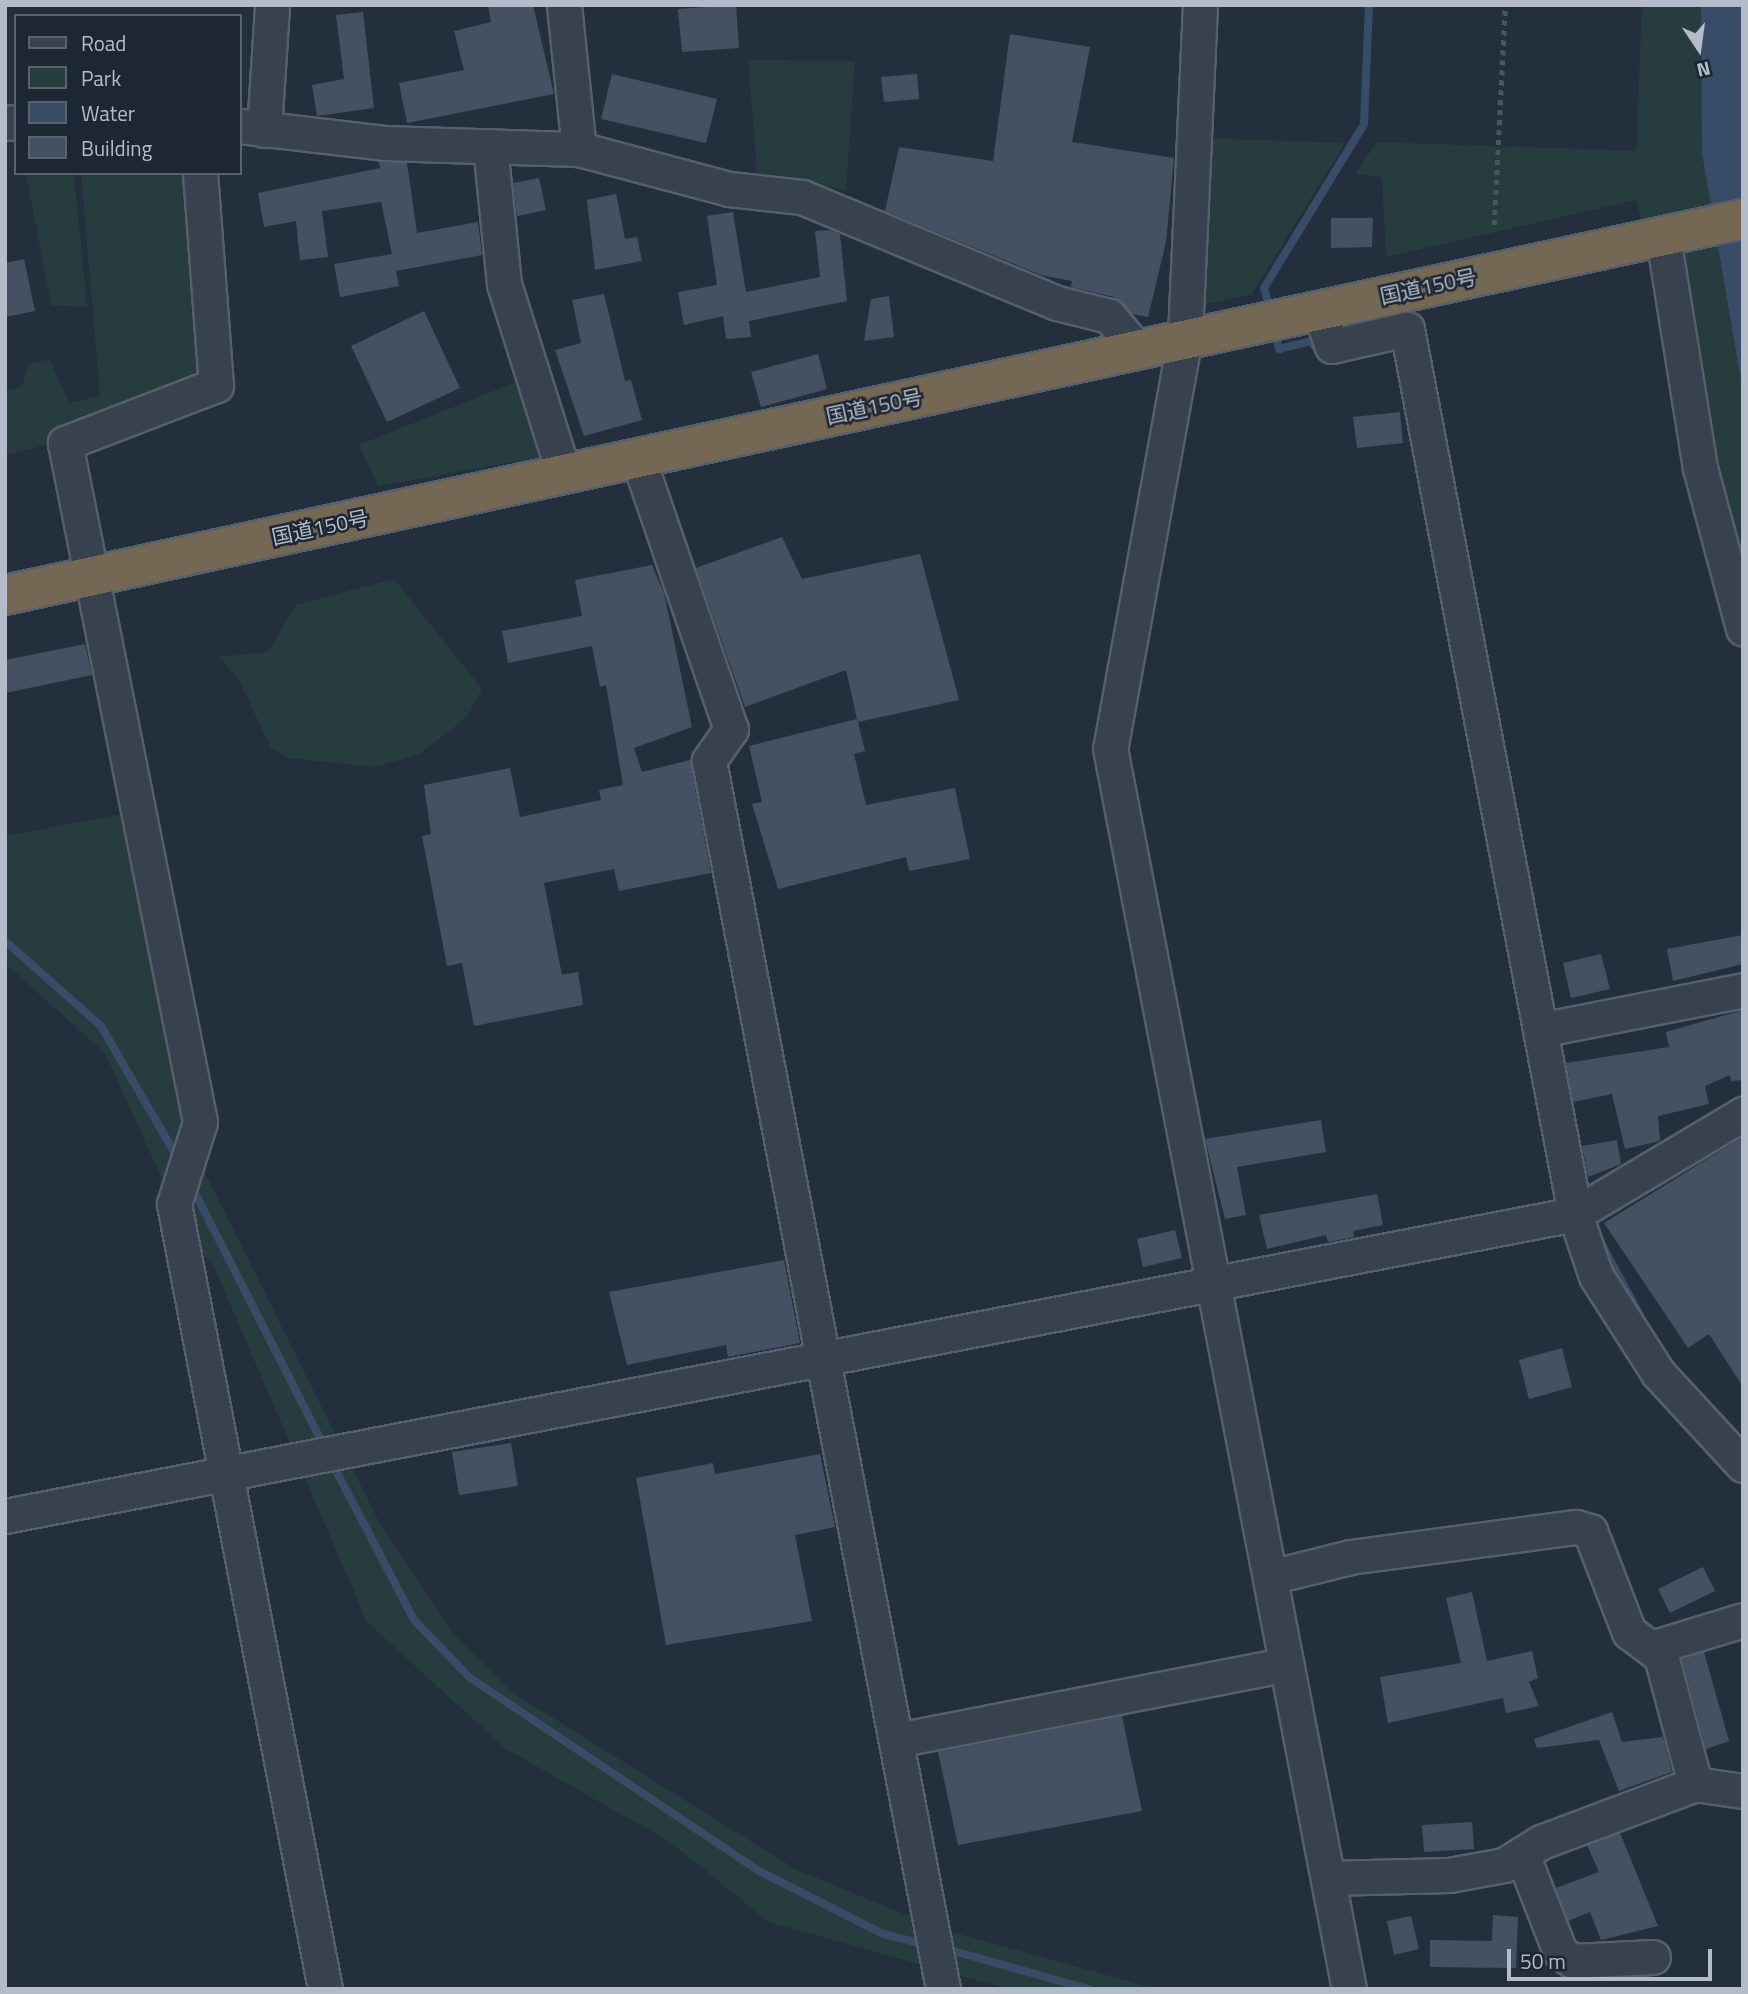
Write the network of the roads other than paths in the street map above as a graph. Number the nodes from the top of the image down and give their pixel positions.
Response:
1 (272, 5) edge
2 (564, 5) edge
3 (1200, 5) edge
4 (252, 128) edge
5 (490, 146) junction
6 (579, 149) junction
7 (200, 175) edge
8 (1743, 219) edge
9 (1663, 237) junction
10 (1319, 309) junction
11 (1185, 337) junction
12 (1136, 348) junction
13 (638, 458) junction
14 (564, 474) junction
15 (92, 577) junction
16 (5, 595) edge
17 (1743, 628) edge
18 (1743, 990) edge
19 (1548, 1029) junction
20 (1743, 1091) edge
21 (1743, 1114) edge
22 (1690, 1146) junction
23 (1583, 1209) junction
24 (1213, 1285) junction
25 (824, 1357) junction
26 (1743, 1465) edge
27 (227, 1473) junction
28 (5, 1516) edge
29 (1270, 1577) junction
30 (1743, 1620) edge
31 (1651, 1648) junction
32 (1287, 1664) junction
33 (897, 1740) junction
34 (1695, 1784) junction
35 (1743, 1791) edge
36 (1522, 1853) junction
37 (1328, 1878) junction
38 (1653, 1957) dead end
39 (325, 1989) edge
40 (943, 1989) edge
41 (1349, 1989) edge

1 - 4 street
2 - 6 street
3 - 11 street
4 - 5 street
5 - 6 street
5 - 14 street
6 - 12 street
7 - 15 street
8 - 9 highway, 国道150号
9 - 10 highway, 国道150号
9 - 17 street
10 - 11 highway, 国道150号
10 - 19 street
11 - 12 highway, 国道150号
11 - 24 street
12 - 13 highway, 国道150号
13 - 14 highway, 国道150号
13 - 25 street
14 - 15 highway, 国道150号
15 - 16 highway, 国道150号
15 - 27 street
18 - 19 street
19 - 23 street
20 - 22 street
21 - 22 street
22 - 23 street
23 - 24 street
23 - 26 street
24 - 25 street
24 - 29 street
25 - 27 street
25 - 33 street
27 - 28 street
27 - 39 street
29 - 31 street
29 - 32 street
30 - 31 street
31 - 34 street
32 - 33 street
32 - 37 street
33 - 40 street
34 - 35 street
34 - 36 street
36 - 37 street
36 - 38 street
37 - 41 street

